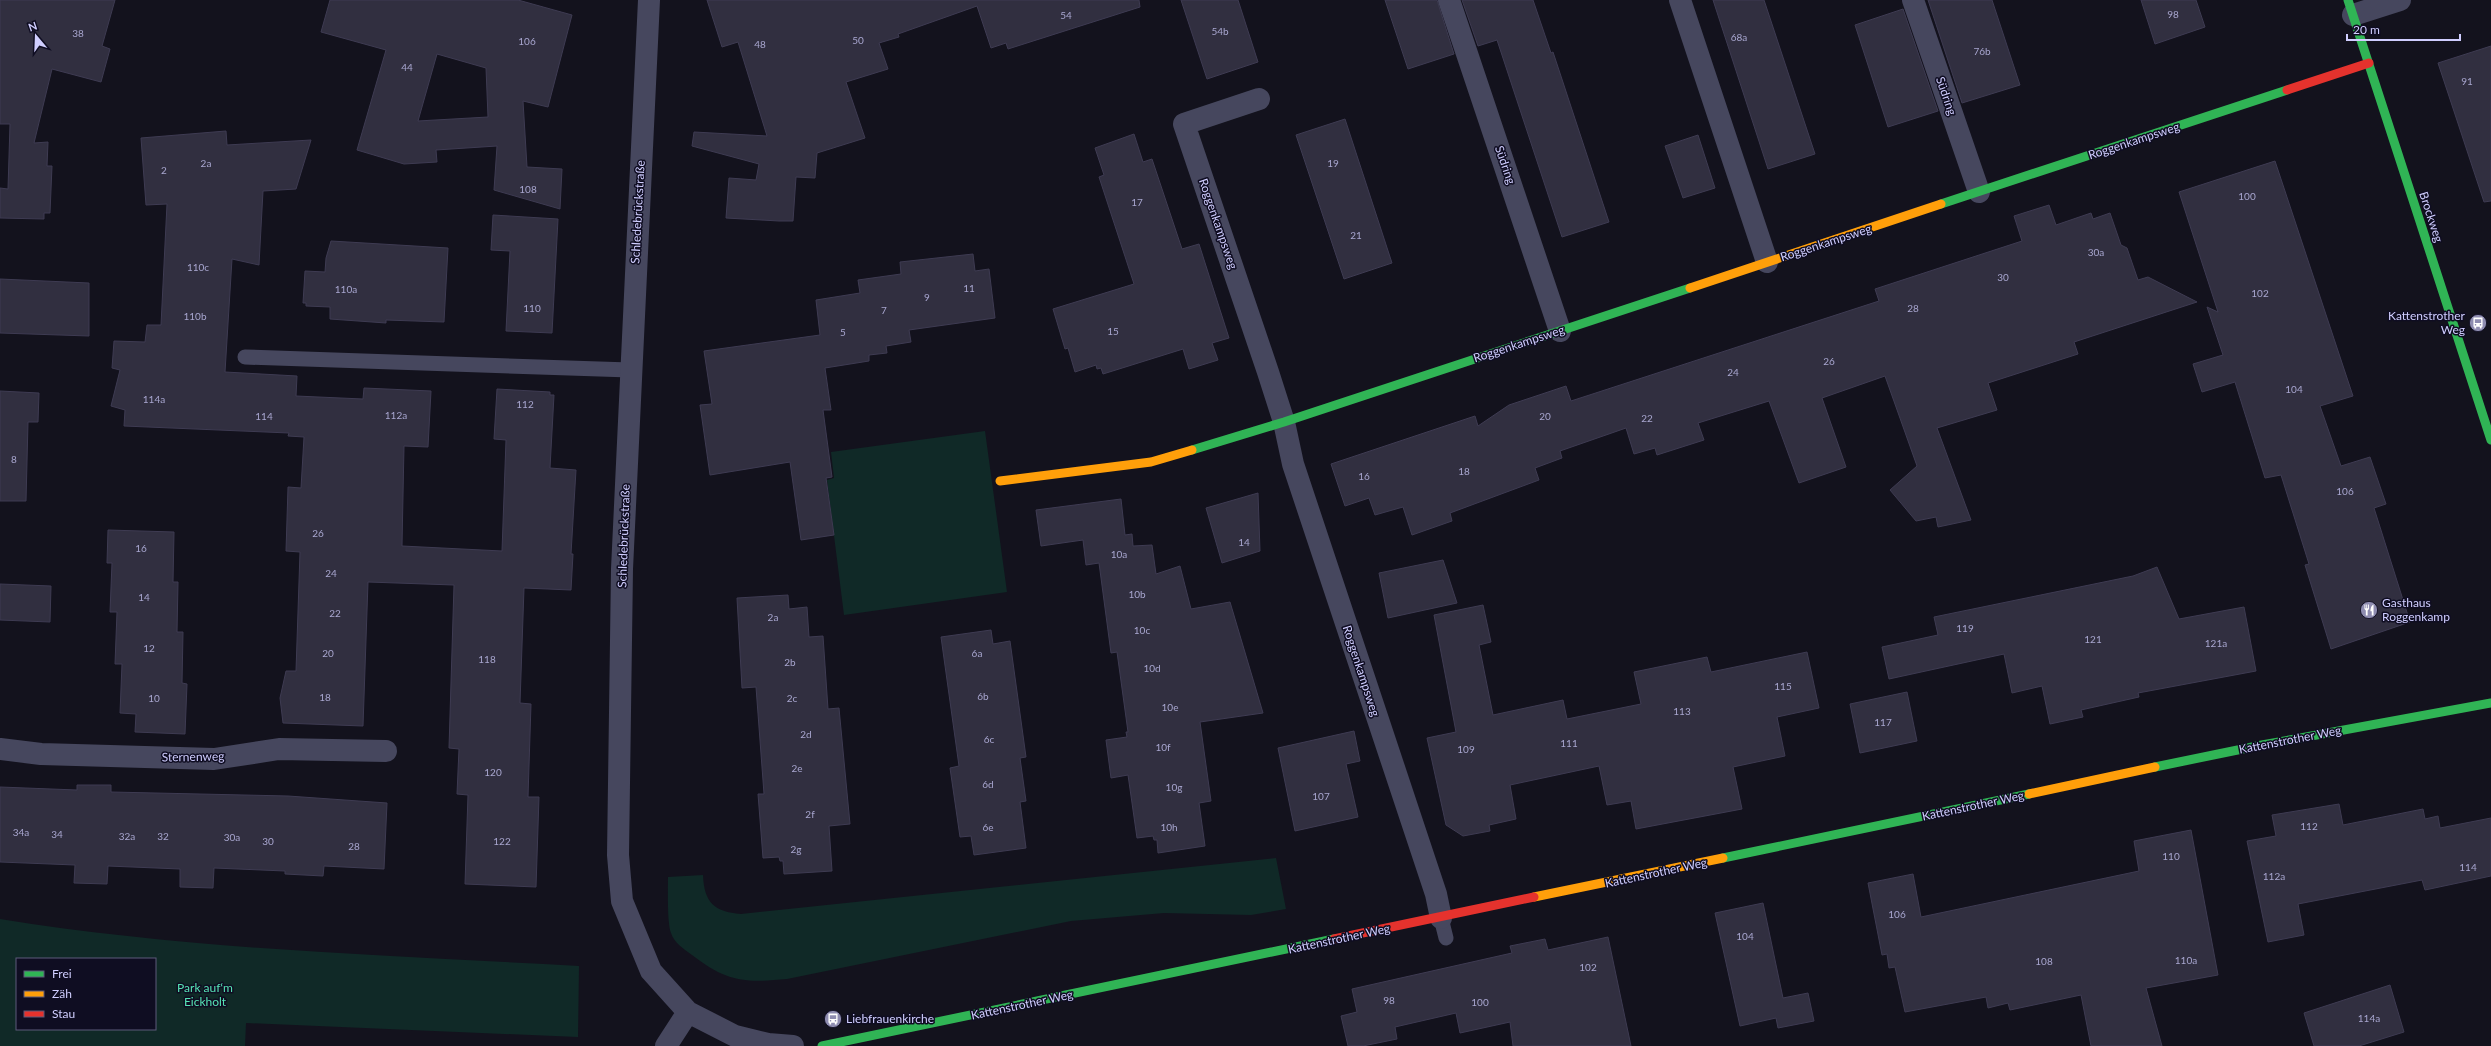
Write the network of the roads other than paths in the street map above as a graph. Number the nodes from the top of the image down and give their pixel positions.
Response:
1 (649, 0) edge
2 (1449, 0) edge
3 (1680, 0) edge
4 (1913, 0) edge
5 (2400, 0) edge
6 (2351, 8) edge
7 (2369, 63) junction
8 (1259, 99) dead end
9 (1979, 192) junction
10 (1767, 262) junction
11 (1560, 330) junction
12 (245, 357) dead end
13 (630, 370) junction
14 (1284, 422) junction
15 (2491, 438) edge
16 (1000, 481) dead end
17 (2491, 703) edge
18 (0, 749) edge
19 (386, 751) dead end
20 (1444, 928) junction
21 (688, 1012) junction
22 (666, 1046) edge
23 (793, 1046) edge
24 (822, 1046) edge

1 - 13 street, Schledebrückstraße
2 - 11 street, Südring
3 - 10 street
4 - 9 street, Südring
5 - 6 street
6 - 7 street, Brockweg
7 - 9 street, Roggenkampsweg
7 - 15 street, Brockweg
8 - 14 street, Roggenkampsweg
9 - 10 street, Roggenkampsweg
10 - 11 street, Roggenkampsweg
11 - 14 street, Roggenkampsweg
12 - 13 lane
13 - 21 street, Schledebrückstraße
14 - 16 street, Roggenkampsweg
14 - 20 street, Roggenkampsweg
17 - 20 street, Kattenstrother Weg
18 - 19 street, Sternenweg
20 - 24 street, Kattenstrother Weg
21 - 22 street
21 - 23 street

